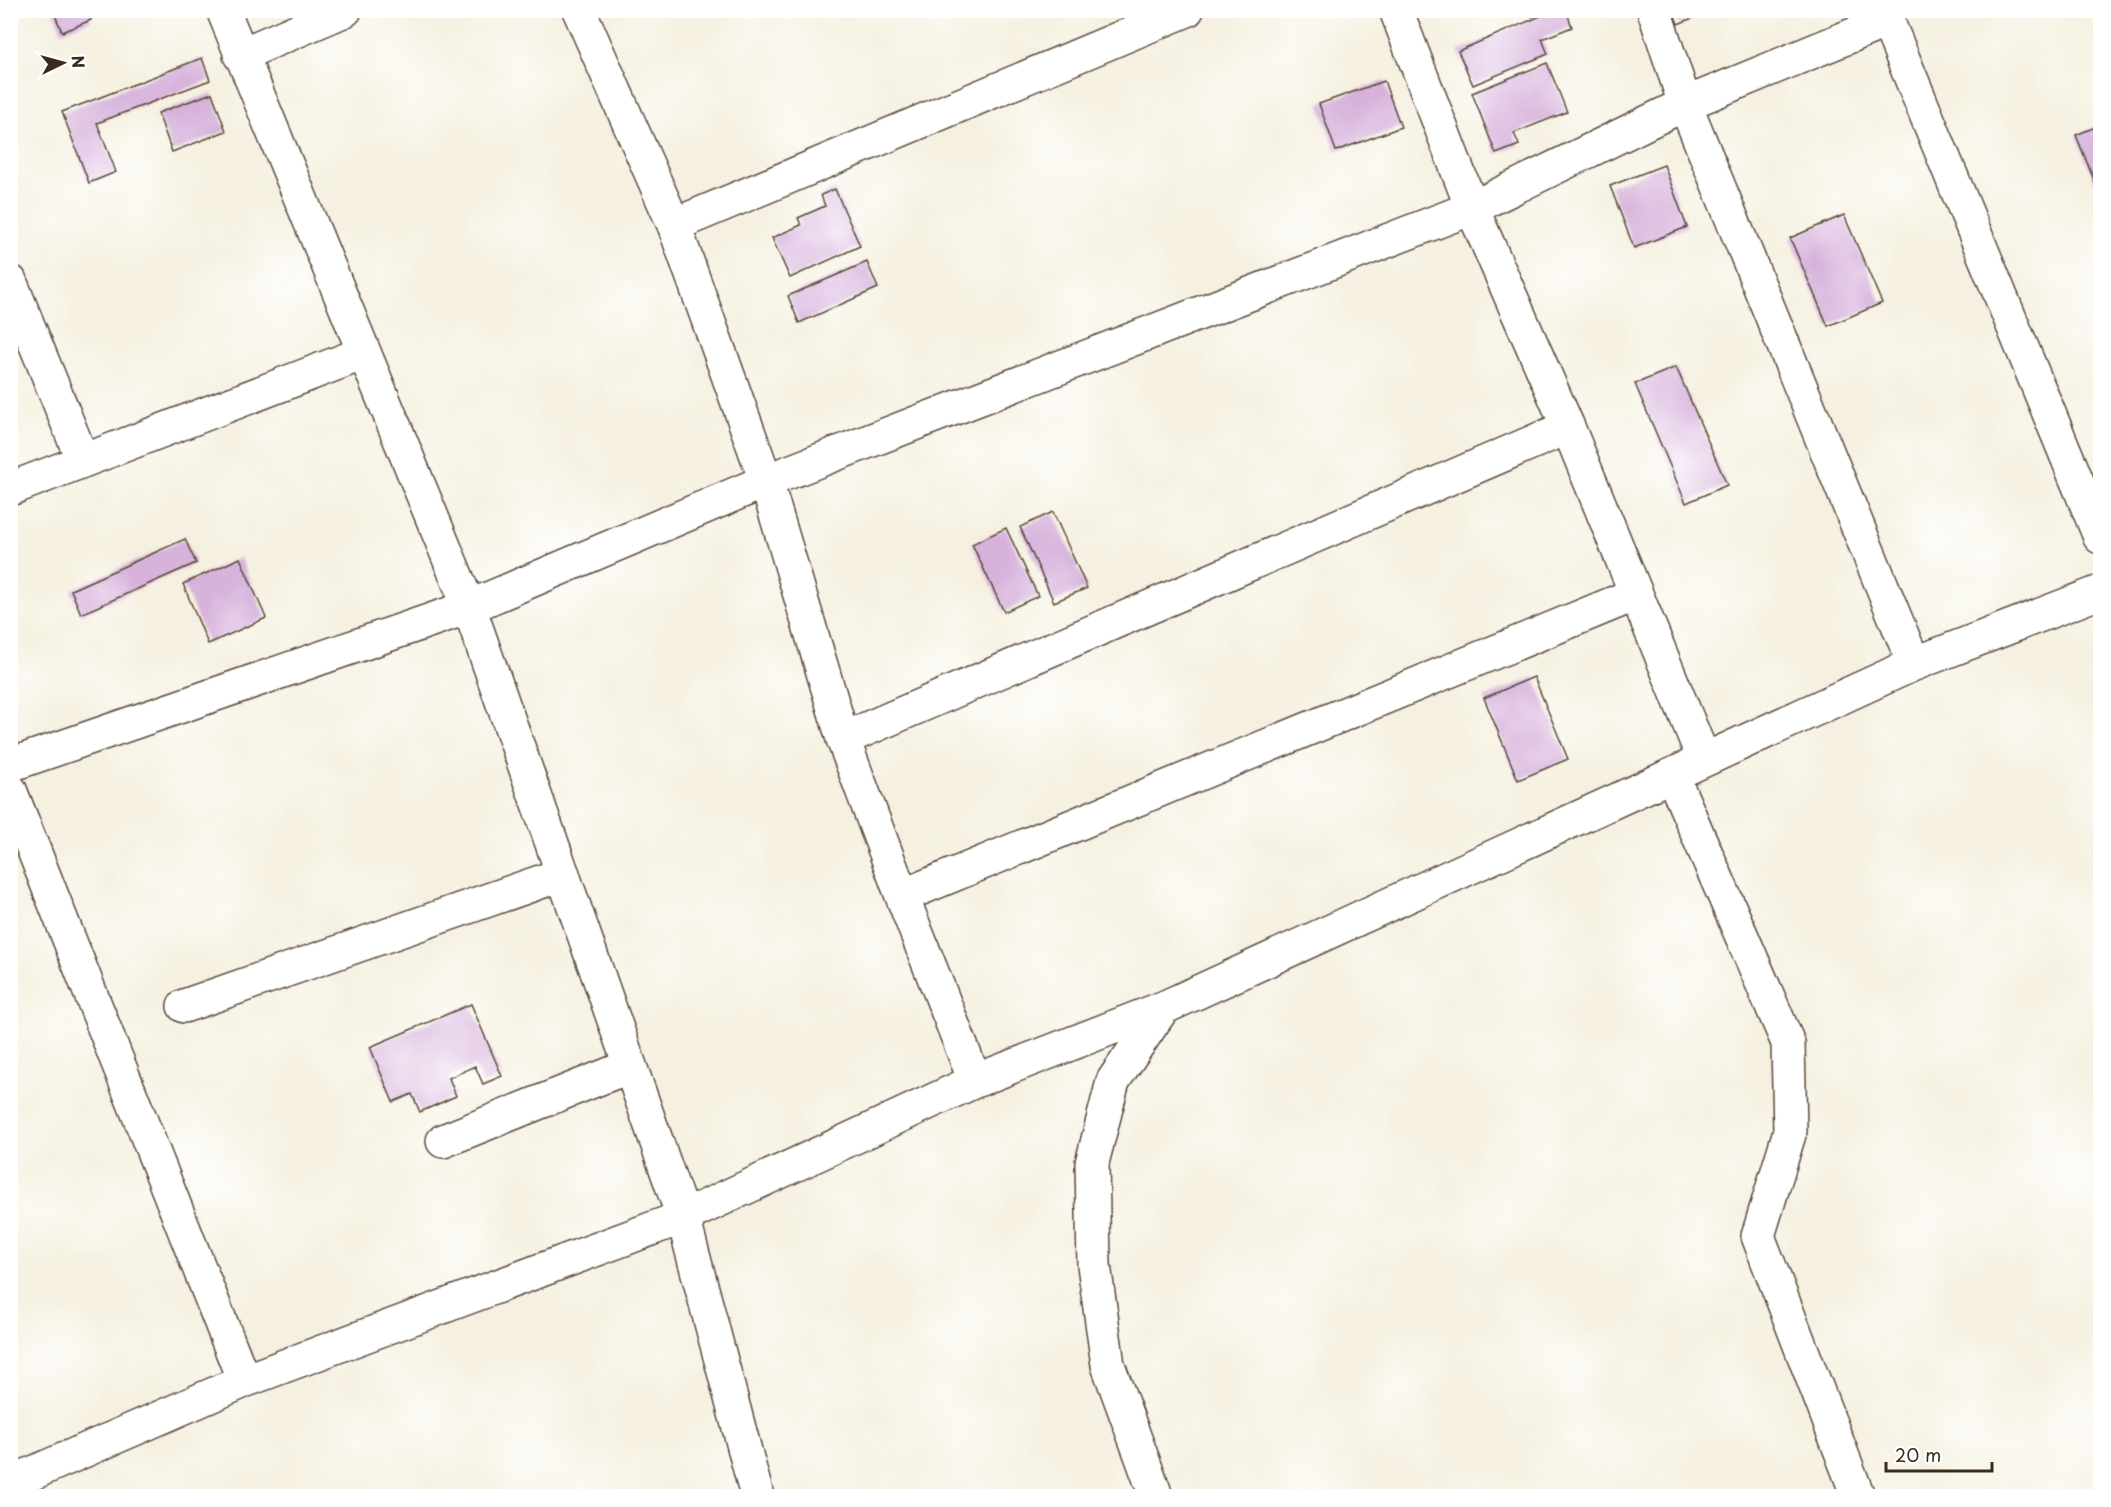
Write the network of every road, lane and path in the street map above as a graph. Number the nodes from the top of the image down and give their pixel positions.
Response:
1 (223, 10) edge
2 (345, 10) edge
3 (579, 10) edge
4 (1187, 10) edge
5 (1396, 10) edge
6 (1654, 10) edge
7 (1885, 16) edge
8 (240, 55) junction
9 (1685, 104) junction
10 (1472, 208) junction
11 (674, 225) junction
12 (10, 281) edge
13 (364, 353) junction
14 (1568, 427) junction
15 (82, 461) junction
16 (766, 481) junction
17 (10, 489) edge
18 (2100, 537) edge
19 (2100, 592) edge
20 (1636, 594) junction
21 (469, 607) junction
22 (1914, 664) junction
23 (843, 740) junction
24 (1704, 760) junction
25 (10, 765) edge
26 (1672, 775) junction
27 (10, 790) edge
28 (563, 874) junction
29 (902, 896) junction
30 (184, 1006) dead end
31 (1163, 1008) junction
32 (630, 1066) junction
33 (975, 1081) junction
34 (443, 1141) dead end
35 (683, 1217) junction
36 (244, 1382) junction
37 (10, 1483) edge
38 (757, 1497) edge
39 (1156, 1497) edge
40 (1858, 1497) edge

1 - 8 street
2 - 8 street
3 - 11 street
4 - 11 street
5 - 10 street
6 - 9 street
7 - 9 street
7 - 18 street
8 - 13 street
9 - 10 street
9 - 22 street
10 - 14 street
10 - 16 street
11 - 16 street
12 - 15 street
13 - 15 street
13 - 21 street
14 - 20 street
14 - 23 street
15 - 17 street
16 - 21 street
16 - 23 street
19 - 22 street
20 - 24 street
20 - 29 street
21 - 25 street
21 - 28 street
22 - 24 street
23 - 29 street
24 - 26 street
26 - 31 street
26 - 40 street
27 - 36 street
28 - 30 street
28 - 32 street
29 - 33 street
31 - 33 street
31 - 39 street
32 - 34 street
32 - 35 street
33 - 35 street
35 - 36 street
35 - 38 street
36 - 37 street

